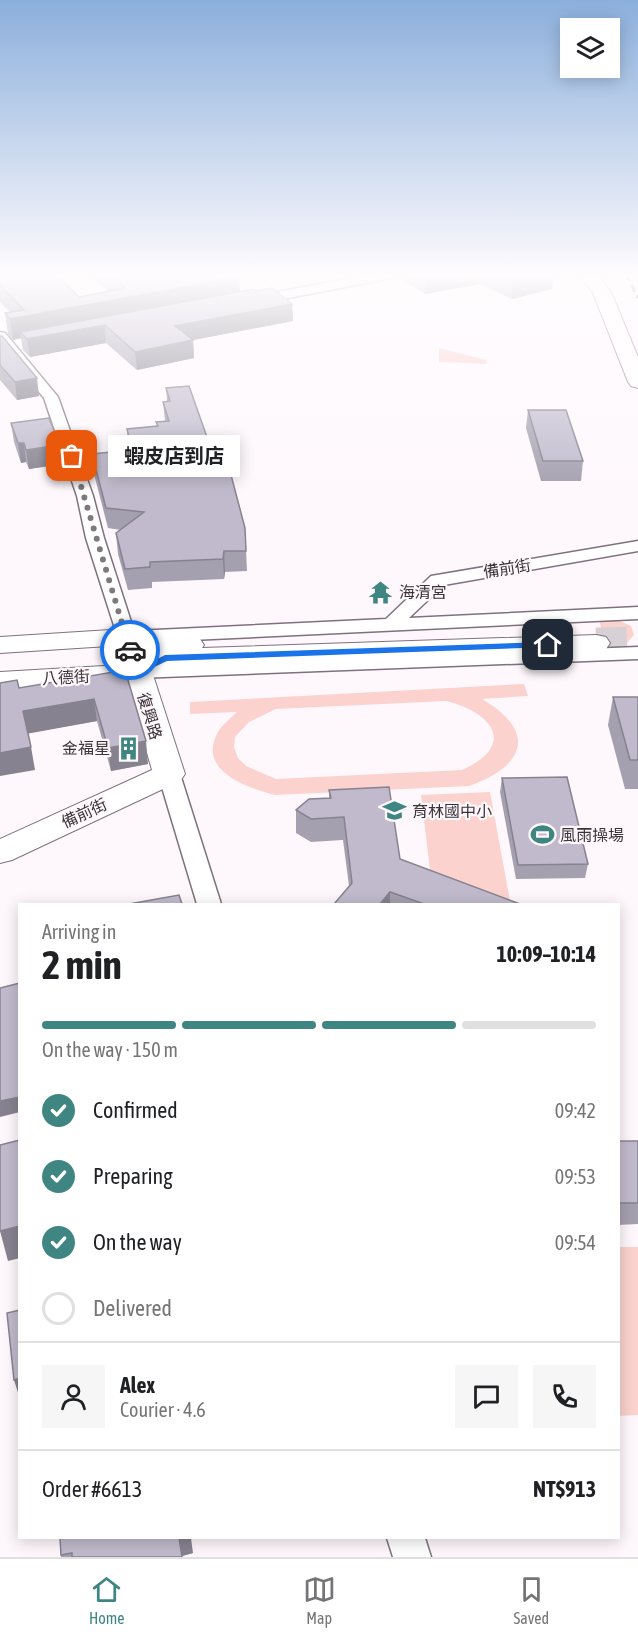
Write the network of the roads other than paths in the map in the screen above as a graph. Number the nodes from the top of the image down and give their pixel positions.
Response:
1 (9, 347) edge
2 (624, 347) edge
3 (638, 382) edge
4 (638, 546) edge
5 (638, 613) edge
6 (392, 624) junction
7 (638, 626) edge
8 (602, 628) junction
9 (126, 637) junction
10 (0, 645) edge
11 (165, 652) junction
12 (637, 652) edge
13 (137, 672) junction
14 (0, 681) edge
15 (169, 774) junction
16 (0, 852) edge
17 (209, 903) edge
18 (406, 1539) edge
19 (412, 1557) edge

1 - 9 street, 復興路
2 - 3 street
4 - 6 street, 備前街
5 - 8 street
6 - 8 street
6 - 9 street
7 - 8 street
8 - 11 street
9 - 10 street
9 - 11 street
9 - 13 street, 復興路
11 - 13 street, 八德街
12 - 13 street
13 - 14 street, 八德街
13 - 15 street, 復興路
15 - 16 street, 備前街
15 - 17 street, 復興路
18 - 19 street

